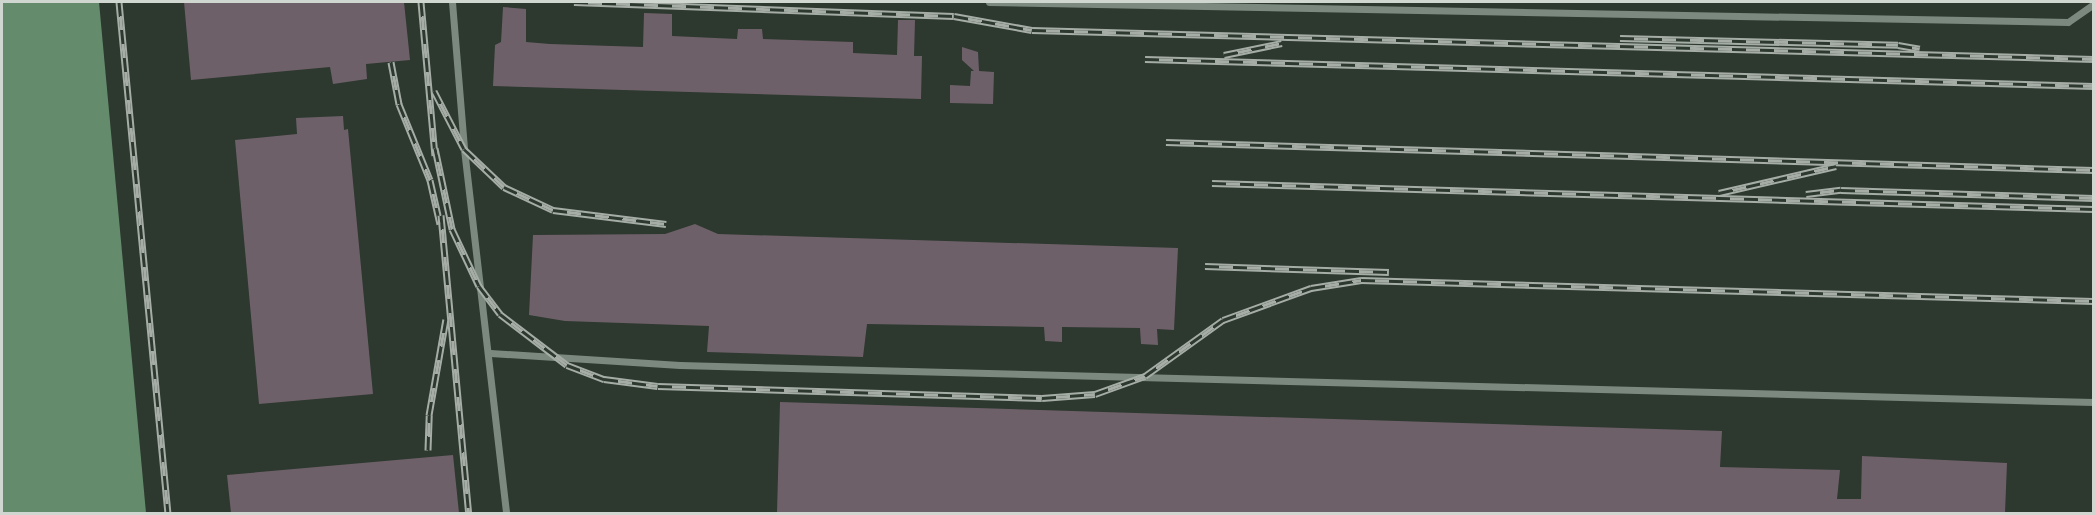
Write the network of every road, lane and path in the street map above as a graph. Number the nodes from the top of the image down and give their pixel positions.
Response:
1 (452, 2) edge
2 (988, 2) edge
3 (2094, 4) edge
4 (490, 353) junction
5 (2094, 402) edge
6 (506, 513) edge

1 - 4 lane
2 - 3 lane
4 - 5 lane
4 - 6 lane

